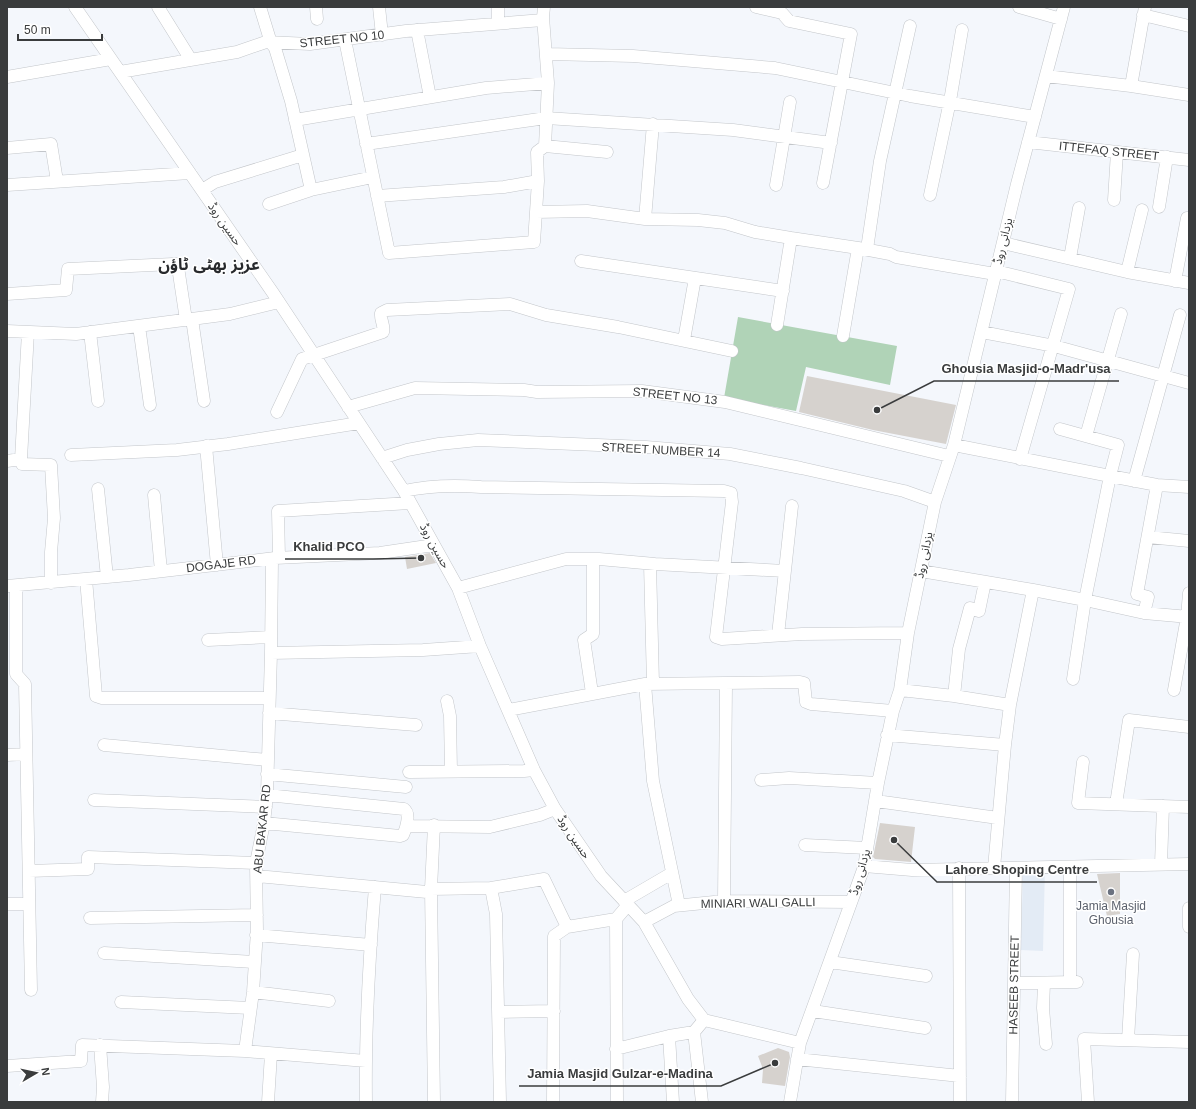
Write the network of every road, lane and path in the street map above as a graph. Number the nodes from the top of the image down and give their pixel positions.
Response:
1 (75, 7) edge
2 (158, 7) edge
3 (260, 7) edge
4 (316, 7) edge
5 (379, 7) edge
6 (498, 7) edge
7 (544, 7) edge
8 (756, 7) edge
9 (1019, 7) edge
10 (783, 10) edge
11 (1144, 11) edge
12 (1062, 13) edge
13 (317, 19) dead end
14 (543, 20) junction
15 (498, 24) junction
16 (910, 26) dead end
17 (1189, 26) edge
18 (417, 30) junction
19 (962, 30) dead end
20 (382, 35) junction
21 (345, 40) junction
22 (271, 43) junction
23 (547, 54) junction
24 (111, 59) junction
25 (191, 60) junction
26 (120, 72) junction
27 (1046, 76) junction
28 (7, 77) edge
29 (842, 82) junction
30 (548, 83) junction
31 (1132, 86) junction
32 (896, 93) junction
33 (1189, 95) edge
34 (430, 97) junction
35 (950, 101) junction
36 (790, 102) dead end
37 (359, 110) junction
38 (1034, 117) junction
39 (546, 118) junction
40 (295, 120) junction
41 (653, 124) junction
42 (784, 137) junction
43 (1028, 142) junction
44 (831, 143) junction
45 (366, 144) junction
46 (545, 146) junction
47 (7, 148) edge
48 (606, 152) dead end
49 (1117, 152) junction
50 (303, 155) junction
51 (1166, 158) junction
52 (1189, 160) edge
53 (190, 173) junction
54 (373, 177) junction
55 (57, 181) junction
56 (538, 181) junction
57 (823, 184) dead end
58 (7, 185) edge
59 (776, 185) dead end
60 (202, 190) junction
61 (311, 190) junction
62 (930, 195) dead end
63 (377, 196) junction
64 (1114, 200) dead end
65 (269, 204) dead end
66 (1159, 207) dead end
67 (1079, 208) dead end
68 (1142, 210) dead end
69 (536, 212) junction
70 (1187, 218) dead end
71 (645, 219) junction
72 (791, 238) junction
73 (1003, 243) junction
74 (863, 249) junction
75 (1070, 258) junction
76 (581, 261) dead end
77 (1127, 272) junction
78 (996, 273) junction
79 (695, 278) junction
80 (1175, 281) junction
81 (1189, 283) edge
82 (782, 291) junction
83 (7, 294) edge
84 (279, 302) junction
85 (1121, 314) dead end
86 (1180, 315) dead end
87 (189, 319) junction
88 (777, 325) dead end
89 (140, 326) junction
90 (7, 331) edge
91 (28, 332) junction
92 (90, 332) junction
93 (982, 332) junction
94 (843, 336) dead end
95 (684, 340) junction
96 (1054, 346) junction
97 (732, 350) dead end
98 (314, 354) junction
99 (1107, 361) junction
100 (1164, 376) junction
101 (1189, 383) edge
102 (98, 401) dead end
103 (204, 401) dead end
104 (150, 405) dead end
105 (348, 407) junction
106 (277, 412) dead end
107 (359, 423) junction
108 (1060, 429) dead end
109 (1086, 436) junction
110 (954, 445) junction
111 (206, 446) junction
112 (71, 455) dead end
113 (949, 456) junction
114 (382, 458) junction
115 (21, 459) junction
116 (1020, 459) junction
117 (7, 461) edge
118 (1110, 476) junction
119 (1134, 481) junction
120 (1157, 485) junction
121 (1189, 487) edge
122 (98, 489) dead end
123 (404, 492) junction
124 (154, 495) dead end
125 (936, 502) junction
126 (410, 503) junction
127 (792, 506) dead end
128 (1148, 537) junction
129 (1189, 541) edge
130 (434, 545) junction
131 (275, 558) junction
132 (593, 559) junction
133 (650, 564) junction
134 (217, 565) junction
135 (724, 568) junction
136 (161, 571) junction
137 (785, 571) junction
138 (921, 571) junction
139 (107, 577) junction
140 (86, 579) junction
141 (985, 582) junction
142 (50, 583) junction
143 (11, 586) edge
144 (458, 588) junction
145 (1033, 590) junction
146 (1189, 593) edge
147 (1085, 600) junction
148 (1144, 613) junction
149 (1188, 617) edge
150 (908, 633) junction
151 (778, 635) junction
152 (271, 637) junction
153 (208, 640) dead end
154 (480, 646) junction
155 (271, 653) junction
156 (1073, 679) dead end
157 (649, 684) junction
158 (726, 684) junction
159 (900, 690) junction
160 (1174, 690) dead end
161 (592, 693) junction
162 (954, 696) junction
163 (269, 698) junction
164 (447, 701) dead end
165 (1010, 705) junction
166 (508, 710) junction
167 (893, 711) junction
168 (269, 713) junction
169 (416, 725) dead end
170 (1189, 727) edge
171 (888, 735) junction
172 (104, 745) dead end
173 (1004, 745) junction
174 (26, 754) junction
175 (7, 755) edge
176 (268, 760) junction
177 (1083, 762) dead end
178 (534, 770) junction
179 (451, 771) junction
180 (409, 772) dead end
181 (267, 774) junction
182 (761, 780) dead end
183 (878, 783) junction
184 (406, 787) dead end
185 (267, 795) junction
186 (94, 800) dead end
187 (876, 801) junction
188 (1116, 804) junction
189 (1163, 806) junction
190 (1189, 807) edge
191 (266, 808) junction
192 (555, 808) junction
193 (998, 818) junction
194 (264, 823) junction
195 (434, 825) junction
196 (407, 826) junction
197 (805, 845) dead end
198 (867, 848) junction
199 (256, 863) junction
200 (1161, 864) junction
201 (1189, 864) edge
202 (864, 866) junction
203 (1070, 867) junction
204 (959, 868) junction
205 (994, 868) junction
206 (1016, 868) junction
207 (29, 871) junction
208 (672, 872) junction
209 (257, 876) junction
210 (375, 887) junction
211 (491, 888) junction
212 (431, 889) junction
213 (724, 901) junction
214 (851, 902) junction
215 (626, 903) junction
216 (7, 904) edge
217 (29, 904) junction
218 (679, 905) junction
219 (1189, 908) edge
220 (257, 915) junction
221 (90, 918) dead end
222 (616, 919) junction
223 (644, 922) junction
224 (567, 927) junction
225 (1189, 927) edge
226 (256, 935) junction
227 (371, 946) junction
228 (104, 953) dead end
229 (1133, 954) dead end
230 (254, 962) junction
231 (830, 962) junction
232 (926, 976) dead end
233 (1014, 983) junction
234 (1044, 983) junction
235 (31, 990) dead end
236 (253, 992) junction
237 (329, 1001) dead end
238 (121, 1002) dead end
239 (250, 1008) junction
240 (554, 1011) junction
241 (813, 1011) junction
242 (499, 1012) junction
243 (704, 1020) junction
244 (925, 1028) dead end
245 (694, 1032) junction
246 (668, 1036) junction
247 (1128, 1040) junction
248 (1189, 1042) edge
249 (800, 1043) junction
250 (1046, 1044) dead end
251 (100, 1045) junction
252 (616, 1049) junction
253 (245, 1051) junction
254 (270, 1054) junction
255 (797, 1059) junction
256 (366, 1061) junction
257 (7, 1066) edge
258 (960, 1076) junction
259 (102, 1102) edge
260 (268, 1102) edge
261 (366, 1102) edge
262 (434, 1102) edge
263 (500, 1102) edge
264 (553, 1102) edge
265 (617, 1102) edge
266 (673, 1102) edge
267 (702, 1102) edge
268 (790, 1102) edge
269 (960, 1102) edge
270 (1012, 1102) edge
271 (1088, 1102) edge

1 - 24 street, حسین روڈ
2 - 25 street
3 - 22 street
4 - 13 street
5 - 20 street
6 - 15 street
7 - 14 street
8 - 10 street
9 - 12 street
10 - 29 street
11 - 17 street
11 - 31 street
12 - 27 street, یزدانی روڈ
14 - 15 street, STREET NO 10
14 - 23 street
15 - 18 street, STREET NO 10
16 - 32 street
18 - 20 street, STREET NO 10
18 - 34 street
19 - 35 street
20 - 21 street, STREET NO 10
21 - 22 street, STREET NO 10
21 - 37 street
22 - 25 street, STREET NO 10
22 - 40 street
23 - 29 street
23 - 30 street
24 - 26 street, حسین روڈ
24 - 28 street
25 - 26 street, STREET NO 10
26 - 53 street, حسین روڈ
27 - 31 street
27 - 38 street, یزدانی روڈ
29 - 32 street
29 - 44 street
30 - 34 street
30 - 39 street
31 - 33 street
32 - 35 street
32 - 74 street
34 - 37 street
35 - 38 street
35 - 62 street
36 - 42 street
37 - 40 street
37 - 45 street
38 - 43 street, یزدانی روڈ
39 - 41 street
39 - 45 street
39 - 46 street
40 - 50 street
41 - 42 street
41 - 71 street
42 - 44 street
42 - 59 street
43 - 49 street, ITTEFAQ STREET
43 - 73 street, یزدانی روڈ
44 - 57 street
45 - 54 street
46 - 48 street
46 - 56 street
47 - 55 street
49 - 51 street, ITTEFAQ STREET
49 - 64 street
50 - 60 street
50 - 61 street
51 - 52 street, ITTEFAQ STREET
51 - 66 street
53 - 55 street
53 - 60 street, حسین روڈ
54 - 61 street
54 - 63 street
55 - 58 street
56 - 63 street
56 - 69 street
60 - 84 street, حسین روڈ
61 - 65 street
63 - 69 street
67 - 75 street
68 - 77 street
69 - 71 street
70 - 80 street
71 - 72 street
72 - 74 street
72 - 82 street
73 - 75 street
73 - 78 street, یزدانی روڈ
74 - 78 street
74 - 94 street
75 - 77 street
76 - 79 street
77 - 80 street
78 - 93 street, یزدانی روڈ
78 - 96 street
79 - 82 street
79 - 95 street
80 - 81 street
82 - 88 street
83 - 87 street
84 - 87 street
84 - 98 street, حسین روڈ
85 - 99 street
86 - 100 street
87 - 89 street
87 - 103 street
89 - 92 street
89 - 104 street
90 - 91 street
91 - 92 street
91 - 115 street
92 - 102 street
93 - 96 street
93 - 110 street, یزدانی روڈ
95 - 97 street
95 - 98 street
96 - 99 street
96 - 116 street
98 - 105 street, حسین روڈ
98 - 106 street
99 - 100 street
99 - 109 street
100 - 101 street
100 - 119 street
105 - 107 street, حسین روڈ
105 - 113 street, STREET NO 13
107 - 111 street
107 - 114 street, حسین روڈ
108 - 109 street
109 - 118 street
110 - 113 street, یزدانی روڈ
110 - 116 street
111 - 112 street
111 - 134 street
113 - 125 street, یزدانی روڈ
114 - 123 street, حسین روڈ
114 - 125 street, STREET NUMBER 14
115 - 117 street
115 - 142 street
116 - 118 street
118 - 119 street
118 - 147 street
119 - 120 street
120 - 121 street
120 - 128 street
122 - 139 street
123 - 126 street, حسین روڈ
123 - 135 street
124 - 136 street
125 - 138 street, یزدانی روڈ
126 - 130 street, حسین روڈ
126 - 131 street, ABU BAKAR RD
127 - 137 street
128 - 129 street
128 - 148 street
130 - 131 street, DOGAJE RD
130 - 144 street, حسین روڈ
131 - 134 street, DOGAJE RD
131 - 152 street, ABU BAKAR RD
132 - 133 street
132 - 144 street
132 - 161 street
133 - 135 street
133 - 157 street
134 - 136 street, DOGAJE RD
135 - 137 street
135 - 151 street
136 - 139 street, DOGAJE RD
137 - 151 street
138 - 141 street
138 - 150 street, یزدانی روڈ
139 - 140 street, DOGAJE RD
140 - 142 street, DOGAJE RD
140 - 163 street
141 - 145 street
141 - 162 street
142 - 143 street, DOGAJE RD
143 - 174 street
144 - 154 street, حسین روڈ
145 - 147 street
145 - 165 street
146 - 149 street
147 - 148 street
147 - 156 street
148 - 149 street
149 - 160 street
150 - 151 street
150 - 159 street, یزدانی روڈ
152 - 153 street
152 - 155 street, ABU BAKAR RD
154 - 155 street
154 - 166 street, حسین روڈ
155 - 163 street, ABU BAKAR RD
157 - 158 street
157 - 161 street
157 - 208 street
158 - 167 street
158 - 213 street
159 - 162 street
159 - 167 street, یزدانی روڈ
161 - 166 street
162 - 165 street
163 - 168 street, ABU BAKAR RD
164 - 179 street
165 - 173 street
166 - 178 street, حسین روڈ
167 - 171 street, یزدانی روڈ
168 - 169 street
168 - 176 street, ABU BAKAR RD
170 - 188 street
171 - 173 street
171 - 183 street, یزدانی روڈ
172 - 176 street
173 - 193 street
174 - 175 street
174 - 207 street
176 - 181 street, ABU BAKAR RD
177 - 188 street
178 - 179 street
178 - 192 street, حسین روڈ
179 - 180 street
181 - 184 street
181 - 185 street, ABU BAKAR RD
182 - 183 street
183 - 187 street, یزدانی روڈ
185 - 191 street, ABU BAKAR RD
185 - 196 street
186 - 191 street
187 - 193 street
187 - 198 street, یزدانی روڈ
188 - 189 street
189 - 190 street
189 - 200 street
191 - 194 street, ABU BAKAR RD
192 - 195 street
192 - 215 street, حسین روڈ
193 - 205 street
194 - 196 street
194 - 199 street, ABU BAKAR RD
195 - 196 street
195 - 212 street
197 - 198 street
198 - 202 street, یزدانی روڈ
199 - 207 street
199 - 209 street, ABU BAKAR RD
200 - 201 street
200 - 203 street
202 - 204 street
202 - 214 street, یزدانی روڈ
203 - 206 street
203 - 234 street
204 - 205 street
204 - 258 street
205 - 206 street
206 - 233 street, HASEEB STREET
207 - 217 street
208 - 215 street
208 - 218 street
209 - 210 street
209 - 220 street, ABU BAKAR RD
210 - 212 street
210 - 227 street
211 - 212 street
211 - 224 street
211 - 242 street
212 - 262 street
213 - 214 street, MINIARI WALI GALLI
213 - 218 street, MINIARI WALI GALLI
214 - 231 street, یزدانی روڈ
215 - 222 street
215 - 223 street, حسین روڈ
216 - 217 street
217 - 235 street
218 - 223 street, MINIARI WALI GALLI
219 - 225 street
220 - 221 street
220 - 226 street, ABU BAKAR RD
222 - 224 street
222 - 252 street
223 - 243 street, حسین روڈ
224 - 240 street
226 - 227 street
226 - 230 street, ABU BAKAR RD
227 - 256 street
228 - 230 street
229 - 247 street
230 - 236 street, ABU BAKAR RD
231 - 232 street
231 - 241 street, یزدانی روڈ
233 - 234 street
233 - 270 street, HASEEB STREET
234 - 250 street
236 - 237 street
236 - 239 street, ABU BAKAR RD
238 - 239 street
239 - 253 street, ABU BAKAR RD
240 - 242 street
240 - 264 street
241 - 244 street
241 - 249 street, یزدانی روڈ
242 - 263 street
243 - 245 street
243 - 249 street
245 - 246 street
245 - 267 street
246 - 252 street
246 - 266 street
247 - 248 street
247 - 271 street
249 - 255 street, یزدانی روڈ
251 - 253 street
251 - 257 street
251 - 259 street
252 - 265 street
253 - 254 street
254 - 256 street
254 - 260 street
255 - 258 street
255 - 268 street, یزدانی روڈ
256 - 261 street
258 - 269 street

